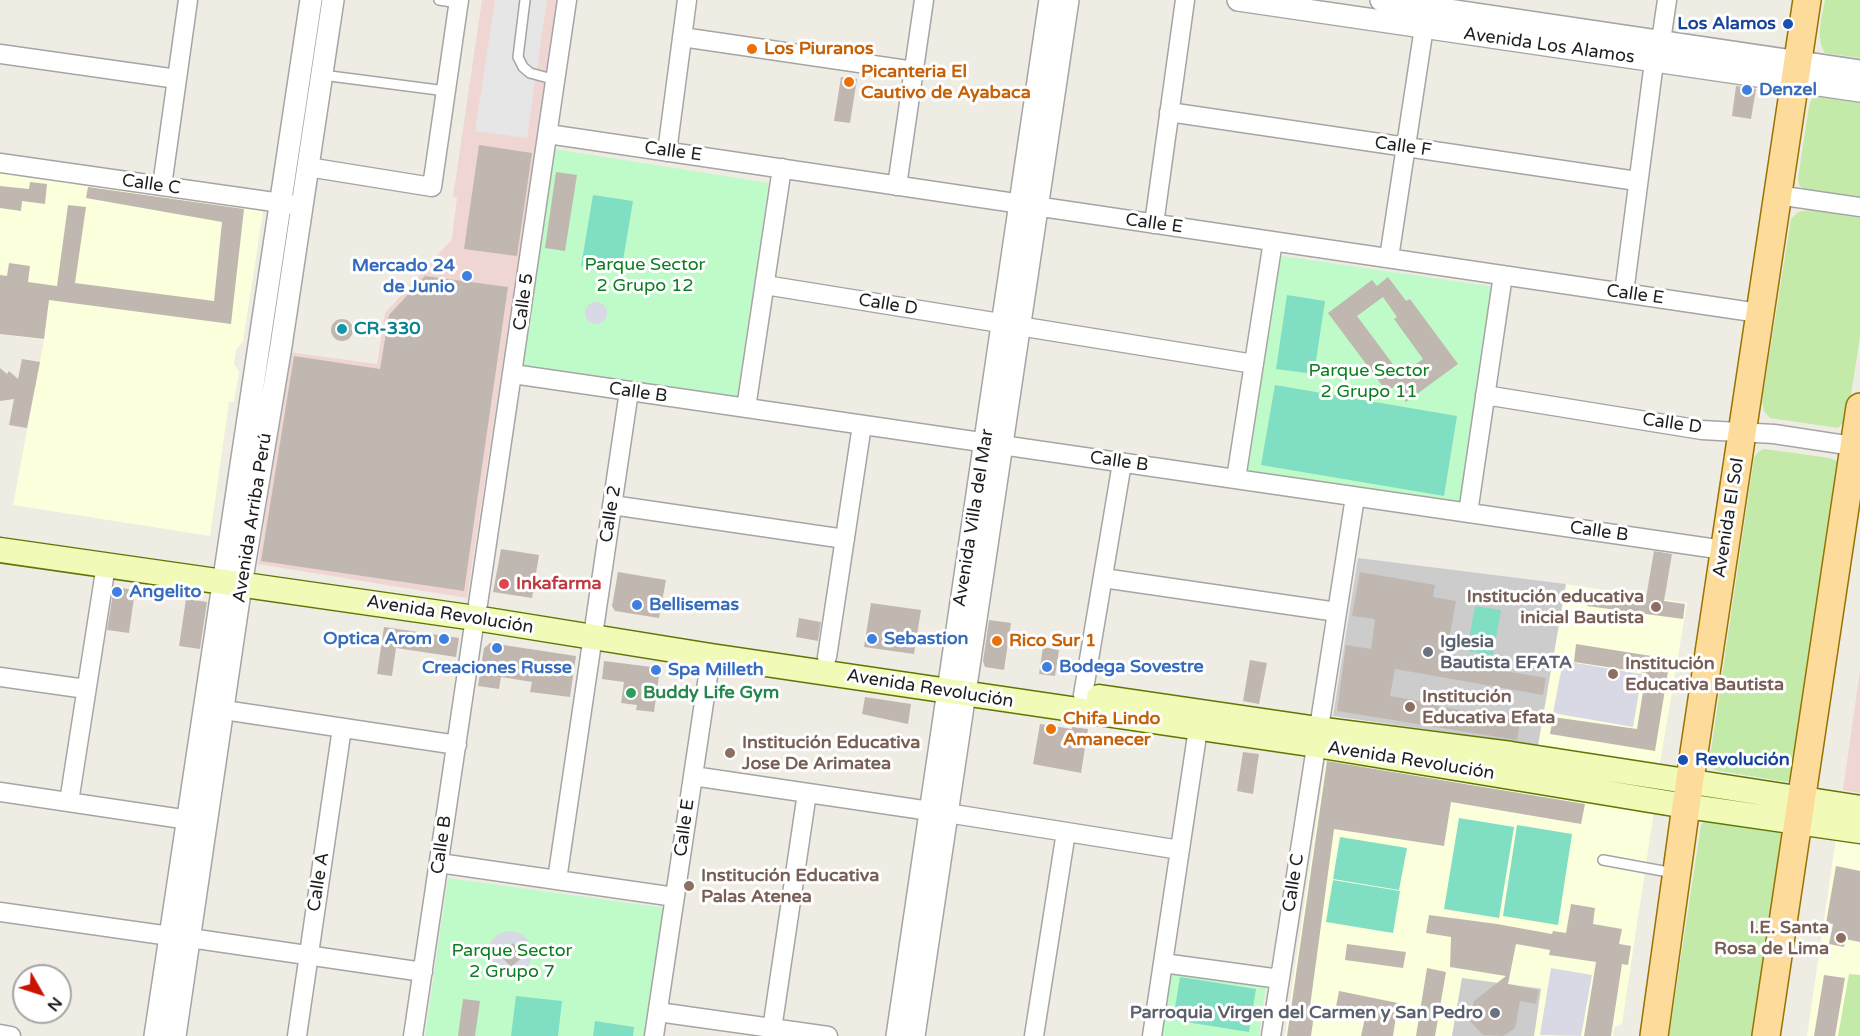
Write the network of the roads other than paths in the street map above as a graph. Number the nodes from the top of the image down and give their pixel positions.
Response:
1 (188, 0) edge
2 (311, 0) edge
3 (333, 0) edge
4 (439, 0) edge
5 (525, 0) edge
6 (567, 0) edge
7 (687, 0) edge
8 (924, 0) edge
9 (1050, 0) edge
10 (1068, 0) edge
11 (1185, 0) edge
12 (1238, 0) edge
13 (1381, 0) edge
14 (1667, 0) edge
15 (1807, 0) edge
16 (459, 2) edge
17 (1426, 13) edge
18 (682, 37) junction
19 (1661, 41) junction
20 (0, 54) edge
21 (1654, 62) junction
22 (914, 71) junction
23 (1860, 71) edge
24 (1796, 72) junction
25 (330, 76) dead end
26 (177, 80) junction
27 (556, 80) junction
28 (446, 91) junction
29 (1860, 91) edge
30 (1169, 112) junction
31 (548, 134) junction
32 (1406, 147) junction
33 (667, 152) junction
34 (0, 163) edge
35 (308, 167) junction
36 (782, 168) junction
37 (1637, 181) junction
38 (162, 186) junction
39 (897, 186) junction
40 (1777, 195) junction
41 (280, 202) junction
42 (1028, 205) junction
43 (302, 206) junction
44 (1860, 207) edge
45 (1154, 224) junction
46 (1273, 241) junction
47 (1389, 258) junction
48 (1503, 275) junction
49 (765, 285) junction
50 (1624, 293) junction
51 (1759, 313) junction
52 (1011, 326) junction
53 (1254, 364) junction
54 (513, 374) junction
55 (629, 391) junction
56 (1485, 394) junction
57 (1860, 406) edge
58 (746, 408) junction
59 (862, 425) junction
60 (1742, 431) junction
61 (994, 444) junction
62 (1857, 447) edge
63 (1122, 463) junction
64 (1236, 479) junction
65 (1355, 497) junction
66 (612, 505) junction
67 (1468, 513) junction
68 (0, 533) edge
69 (845, 539) junction
70 (0, 550) edge
71 (1724, 550) junction
72 (106, 565) junction
73 (234, 576) junction
74 (1103, 578) junction
75 (477, 611) junction
76 (1337, 612) junction
77 (594, 630) junction
78 (711, 656) junction
79 (827, 657) junction
80 (0, 677) edge
81 (957, 684) junction
82 (86, 689) junction
83 (1083, 695) junction
84 (224, 710) junction
85 (342, 728) junction
86 (1198, 729) junction
87 (1317, 737) junction
88 (457, 745) junction
89 (693, 776) junction
90 (0, 792) edge
91 (807, 793) junction
92 (1687, 794) junction
93 (69, 802) junction
94 (1860, 808) edge
95 (1801, 811) junction
96 (938, 812) junction
97 (189, 820) junction
98 (1860, 831) edge
99 (1066, 832) junction
100 (1180, 850) junction
101 (1603, 860) dead end
102 (439, 863) junction
103 (1676, 873) junction
104 (557, 880) junction
105 (675, 897) junction
106 (0, 912) edge
107 (180, 937) junction
108 (308, 956) junction
109 (1163, 963) junction
110 (423, 972) junction
111 (1280, 980) junction
112 (658, 1012) junction
113 (772, 1032) edge
114 (0, 1034) edge
115 (11, 1036) edge
116 (155, 1036) edge
117 (175, 1036) edge
118 (297, 1036) edge
119 (413, 1036) edge
120 (654, 1036) edge
121 (828, 1036) edge
122 (897, 1036) edge
123 (914, 1036) edge
124 (1034, 1036) edge
125 (1152, 1036) edge
126 (1271, 1036) edge
127 (1654, 1036) edge
128 (1766, 1036) edge

1 - 26 street
2 - 41 street, Avenida Arriba Perú
3 - 35 street, Avenida Arriba Perú
4 - 16 lane
5 - 27 lane
6 - 27 street, Calle 5
7 - 18 street
8 - 22 street
9 - 42 street, Avenida Villa del Mar
10 - 42 street, Avenida Villa del Mar
11 - 30 street
12 - 17 street, Avenida Los Alamos
13 - 17 street, Avenida Los Alamos
14 - 19 street
15 - 24 main road, Avenida El Sol
16 - 28 street
17 - 19 street, Avenida Los Alamos
17 - 21 street, Avenida Los Alamos
17 - 32 street
18 - 22 street
18 - 33 street
19 - 24 street, Avenida Los Alamos
20 - 26 street
21 - 24 street, Avenida Los Alamos
21 - 37 street
22 - 39 street
23 - 24 street, Avenida Los Alamos
24 - 29 street, Avenida Los Alamos
24 - 40 main road, Avenida El Sol
25 - 28 lane
26 - 38 street
27 - 31 street, Calle 5
28 - 35 street
30 - 32 street, Calle F
30 - 45 street
31 - 33 street, Calle E
31 - 54 street, Calle 5
32 - 37 street, Calle F
32 - 47 street
33 - 36 street, Calle E
34 - 38 street, Calle C
35 - 43 street, Avenida Arriba Perú
36 - 39 street, Calle E
36 - 49 street
37 - 50 street
38 - 41 street, Calle C
39 - 42 street, Calle E
40 - 44 street
40 - 51 main road, Avenida El Sol
41 - 43 street, Calle C
41 - 73 street, Avenida Arriba Perú
42 - 45 street, Calle E
42 - 52 street, Avenida Villa del Mar
43 - 73 street, Avenida Arriba Perú
45 - 46 street, Calle E
46 - 47 street, Calle E
46 - 53 street
47 - 48 street, Calle E
48 - 50 street, Calle E
48 - 56 street
49 - 52 street, Calle D
49 - 58 street
50 - 51 street, Calle E
51 - 60 main road, Avenida El Sol
52 - 53 street
52 - 61 street, Avenida Villa del Mar
53 - 64 street
54 - 55 street, Calle B
54 - 75 street, Calle 5
55 - 58 street, Calle B
55 - 66 street, Calle 2
56 - 60 street, Calle D
56 - 67 street
57 - 62 main road
58 - 59 street, Calle B
59 - 61 street, Calle B
59 - 69 street
60 - 62 street, Calle D
60 - 71 main road, Avenida El Sol
61 - 63 street, Calle B
61 - 81 street, Avenida Villa del Mar
62 - 95 main road
63 - 64 street, Calle B
63 - 74 street
64 - 65 street, Calle B
65 - 67 street, Calle B
65 - 76 street
66 - 69 street
66 - 77 street, Calle 2
67 - 71 street, Calle B
68 - 73 main road, Avenida Revolución
69 - 79 street
70 - 72 main road, Avenida Revolución
71 - 92 main road, Avenida El Sol
72 - 73 main road, Avenida Revolución
72 - 82 street
73 - 75 main road, Avenida Revolución
73 - 84 street, Avenida Arriba Perú
73 - 97 street, Avenida Arriba Perú
74 - 76 street
74 - 83 street
75 - 77 main road, Avenida Revolución
75 - 88 street, Calle B
76 - 87 street
77 - 78 main road, Avenida Revolución
77 - 79 main road, Avenida Revolución
77 - 104 street
78 - 81 main road, Avenida Revolución
78 - 89 street, Calle E
79 - 81 main road, Avenida Revolución
80 - 82 street
81 - 83 main road, Avenida Revolución
81 - 86 main road, Avenida Revolución
81 - 96 street, Avenida Villa del Mar
82 - 93 street
83 - 87 main road, Avenida Revolución
84 - 85 street
84 - 107 street, Avenida Arriba Perú
85 - 88 street
85 - 108 street, Calle A
86 - 87 main road, Avenida Revolución
86 - 100 street
87 - 92 main road, Avenida Revolución
87 - 111 street, Calle C
88 - 102 street, Calle B
89 - 91 street
89 - 105 street, Calle E
90 - 93 street
91 - 96 street
91 - 113 street
92 - 95 main road, Avenida Revolución
92 - 103 main road, Avenida El Sol
93 - 97 street
94 - 95 main road, Avenida Revolución
95 - 98 main road, Avenida Revolución
95 - 128 main road
96 - 99 street
96 - 122 street, Avenida Villa del Mar
96 - 123 street, Avenida Villa del Mar
97 - 107 street, Avenida Arriba Perú
99 - 100 street
99 - 124 street
100 - 109 street
101 - 103 lane
102 - 104 street
102 - 110 street, Calle B
103 - 127 main road, Avenida El Sol
104 - 105 street
105 - 112 street, Calle E
106 - 107 street
107 - 108 street
107 - 116 street, Avenida Arriba Perú
107 - 117 street, Avenida Arriba Perú
108 - 110 street
108 - 118 street, Calle A
109 - 111 street
109 - 125 street
110 - 119 street, Calle B
111 - 126 street, Calle C
112 - 113 street
112 - 120 street, Calle E
113 - 121 street
114 - 115 street

